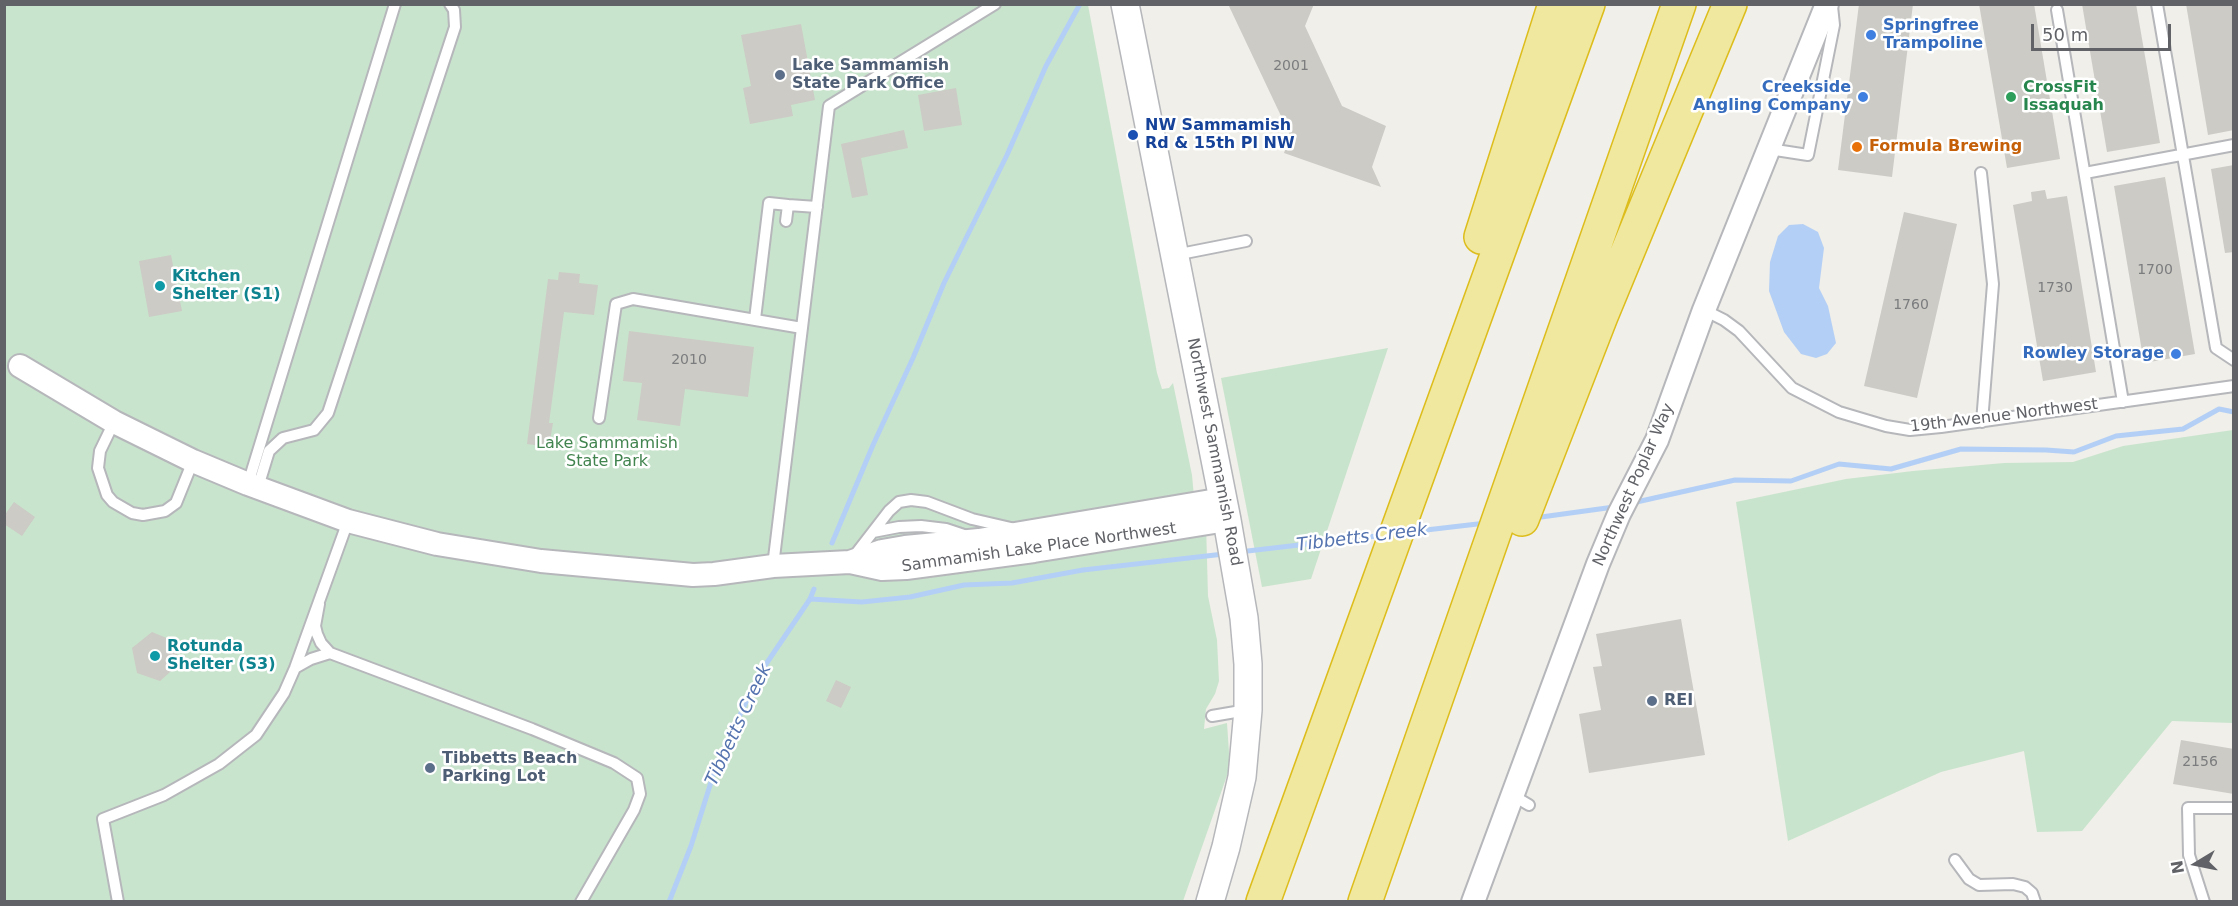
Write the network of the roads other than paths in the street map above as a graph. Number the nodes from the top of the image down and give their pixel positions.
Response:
1 (395, 4) edge
2 (450, 4) edge
3 (995, 4) edge
4 (1125, 4) edge
5 (1555, 4) edge
6 (1588, 4) edge
7 (1679, 4) edge
8 (1730, 4) edge
9 (1827, 4) edge
10 (1832, 4) edge
11 (2157, 4) edge
12 (2057, 10) dead end
13 (2234, 145) edge
14 (1769, 149) junction
15 (2182, 155) junction
16 (1981, 173) dead end
17 (2085, 173) junction
18 (788, 205) junction
19 (817, 207) junction
20 (786, 221) dead end
21 (1246, 241) dead end
22 (1174, 255) junction
23 (1704, 310) junction
24 (755, 319) junction
25 (802, 328) junction
26 (2234, 360) edge
27 (20, 366) dead end
28 (2234, 386) edge
29 (2123, 402) junction
30 (599, 418) dead end
31 (114, 422) junction
32 (1982, 422) junction
33 (193, 461) junction
34 (253, 486) junction
35 (1514, 507) junction
36 (1227, 519) junction
37 (348, 521) junction
38 (1400, 521) junction
39 (873, 532) junction
40 (1026, 532) junction
41 (979, 540) junction
42 (850, 562) junction
43 (774, 566) junction
44 (319, 604) junction
45 (330, 653) junction
46 (295, 668) junction
47 (1248, 710) junction
48 (1212, 716) dead end
49 (2234, 808) edge
50 (1955, 860) dead end
51 (118, 902) edge
52 (581, 902) edge
53 (1210, 902) edge
54 (1263, 902) edge
55 (1365, 902) edge
56 (1473, 902) edge
57 (2035, 902) edge
58 (2204, 902) edge

1 - 34 lane
2 - 34 lane
3 - 19 lane
4 - 22 street, Northwest Sammamish Road
5 - 38 highway
6 - 38 highway
7 - 35 highway
8 - 35 highway
9 - 14 street, Northwest Poplar Way
10 - 14 lane
11 - 15 lane
12 - 17 lane
13 - 15 lane
14 - 23 street, Northwest Poplar Way
15 - 17 lane
15 - 26 lane
16 - 32 lane
17 - 29 lane
18 - 19 lane
18 - 20 lane
18 - 24 lane
19 - 25 lane
21 - 22 lane
22 - 36 street, Northwest Sammamish Road
23 - 32 lane, 19th Avenue Northwest
23 - 56 street, Northwest Poplar Way
24 - 25 lane
24 - 30 lane
25 - 43 lane
27 - 31 street, Sammamish Lake Place Northwest
28 - 29 lane, 19th Avenue Northwest
29 - 32 lane, 19th Avenue Northwest
31 - 33 street, Sammamish Lake Place Northwest
31 - 33 lane
33 - 34 street, Sammamish Lake Place Northwest
34 - 37 street, Sammamish Lake Place Northwest
35 - 55 highway
36 - 40 street, Sammamish Lake Place Northwest
36 - 42 street, Sammamish Lake Place Northwest
36 - 47 street, Northwest Sammamish Road
37 - 43 street, Sammamish Lake Place Northwest
37 - 44 lane
38 - 54 highway
39 - 40 lane
39 - 41 lane
39 - 42 lane
40 - 41 street, Sammamish Lake Place Northwest
41 - 42 street, Sammamish Lake Place Northwest
42 - 43 street, Sammamish Lake Place Northwest
44 - 45 lane
44 - 46 lane
45 - 46 lane
45 - 52 lane
46 - 51 lane
47 - 48 lane
47 - 53 street, Northwest Sammamish Road
49 - 58 lane
50 - 57 lane

